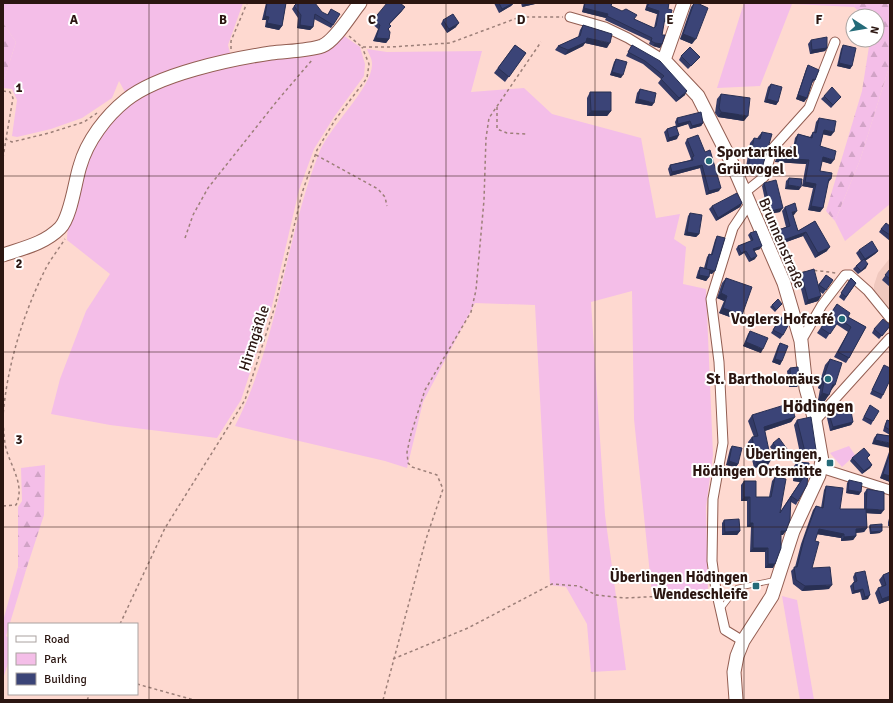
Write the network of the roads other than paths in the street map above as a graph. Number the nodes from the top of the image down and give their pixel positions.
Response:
1 (360, 3) edge
2 (684, 3) edge
3 (570, 17) road end
4 (835, 42) dead end
5 (664, 60) junction
6 (746, 198) junction
7 (3, 255) edge
8 (890, 318) edge
9 (890, 338) edge
10 (801, 341) junction
11 (815, 421) junction
12 (821, 468) junction
13 (890, 490) edge
14 (779, 580) junction
15 (721, 609) junction
16 (743, 641) junction
17 (736, 700) edge

1 - 7 street
2 - 5 street
3 - 5 street, Brunnenstraße
4 - 6 street
5 - 6 street, Brunnenstraße
6 - 10 street, Brunnenstraße
6 - 15 street
8 - 10 street
9 - 11 street
10 - 11 street, Brunnenstraße
11 - 12 street, Brunnenstraße
12 - 13 street
12 - 14 street, Brunnenstraße
14 - 15 lane
14 - 16 street, Brunnenstraße
15 - 16 street
16 - 17 street, Brunnenstraße

